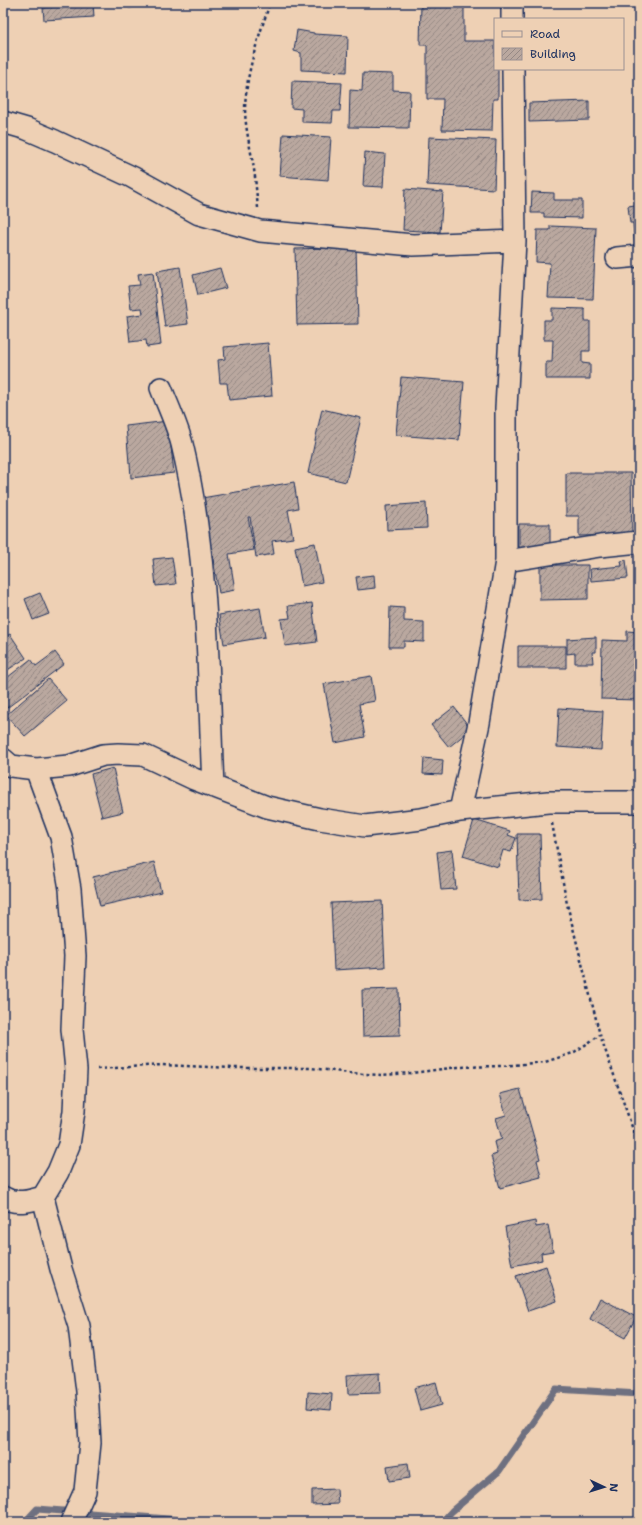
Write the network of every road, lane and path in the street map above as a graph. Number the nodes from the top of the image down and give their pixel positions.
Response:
1 (270, 3) edge
2 (512, 3) edge
3 (512, 18) edge
4 (513, 70) edge
5 (3, 122) edge
6 (260, 231) junction
7 (515, 242) junction
8 (639, 256) edge
9 (617, 258) dead end
10 (161, 388) dead end
11 (639, 542) edge
12 (506, 560) junction
13 (3, 759) edge
14 (36, 769) junction
15 (213, 787) junction
16 (548, 802) junction
17 (639, 802) edge
18 (460, 811) junction
19 (600, 1035) junction
20 (76, 1070) junction
21 (639, 1147) edge
22 (3, 1197) edge
23 (43, 1197) junction
24 (71, 1522) edge

1 - 6 path
2 - 3 street
4 - 7 street
5 - 6 street
6 - 7 street
7 - 12 street
8 - 9 street
10 - 15 street
11 - 12 street
12 - 18 street
13 - 14 street
14 - 15 street
14 - 20 street
15 - 18 street
16 - 17 street
16 - 18 street
16 - 19 path
19 - 20 path
19 - 21 path
20 - 23 street
22 - 23 street
23 - 24 street

